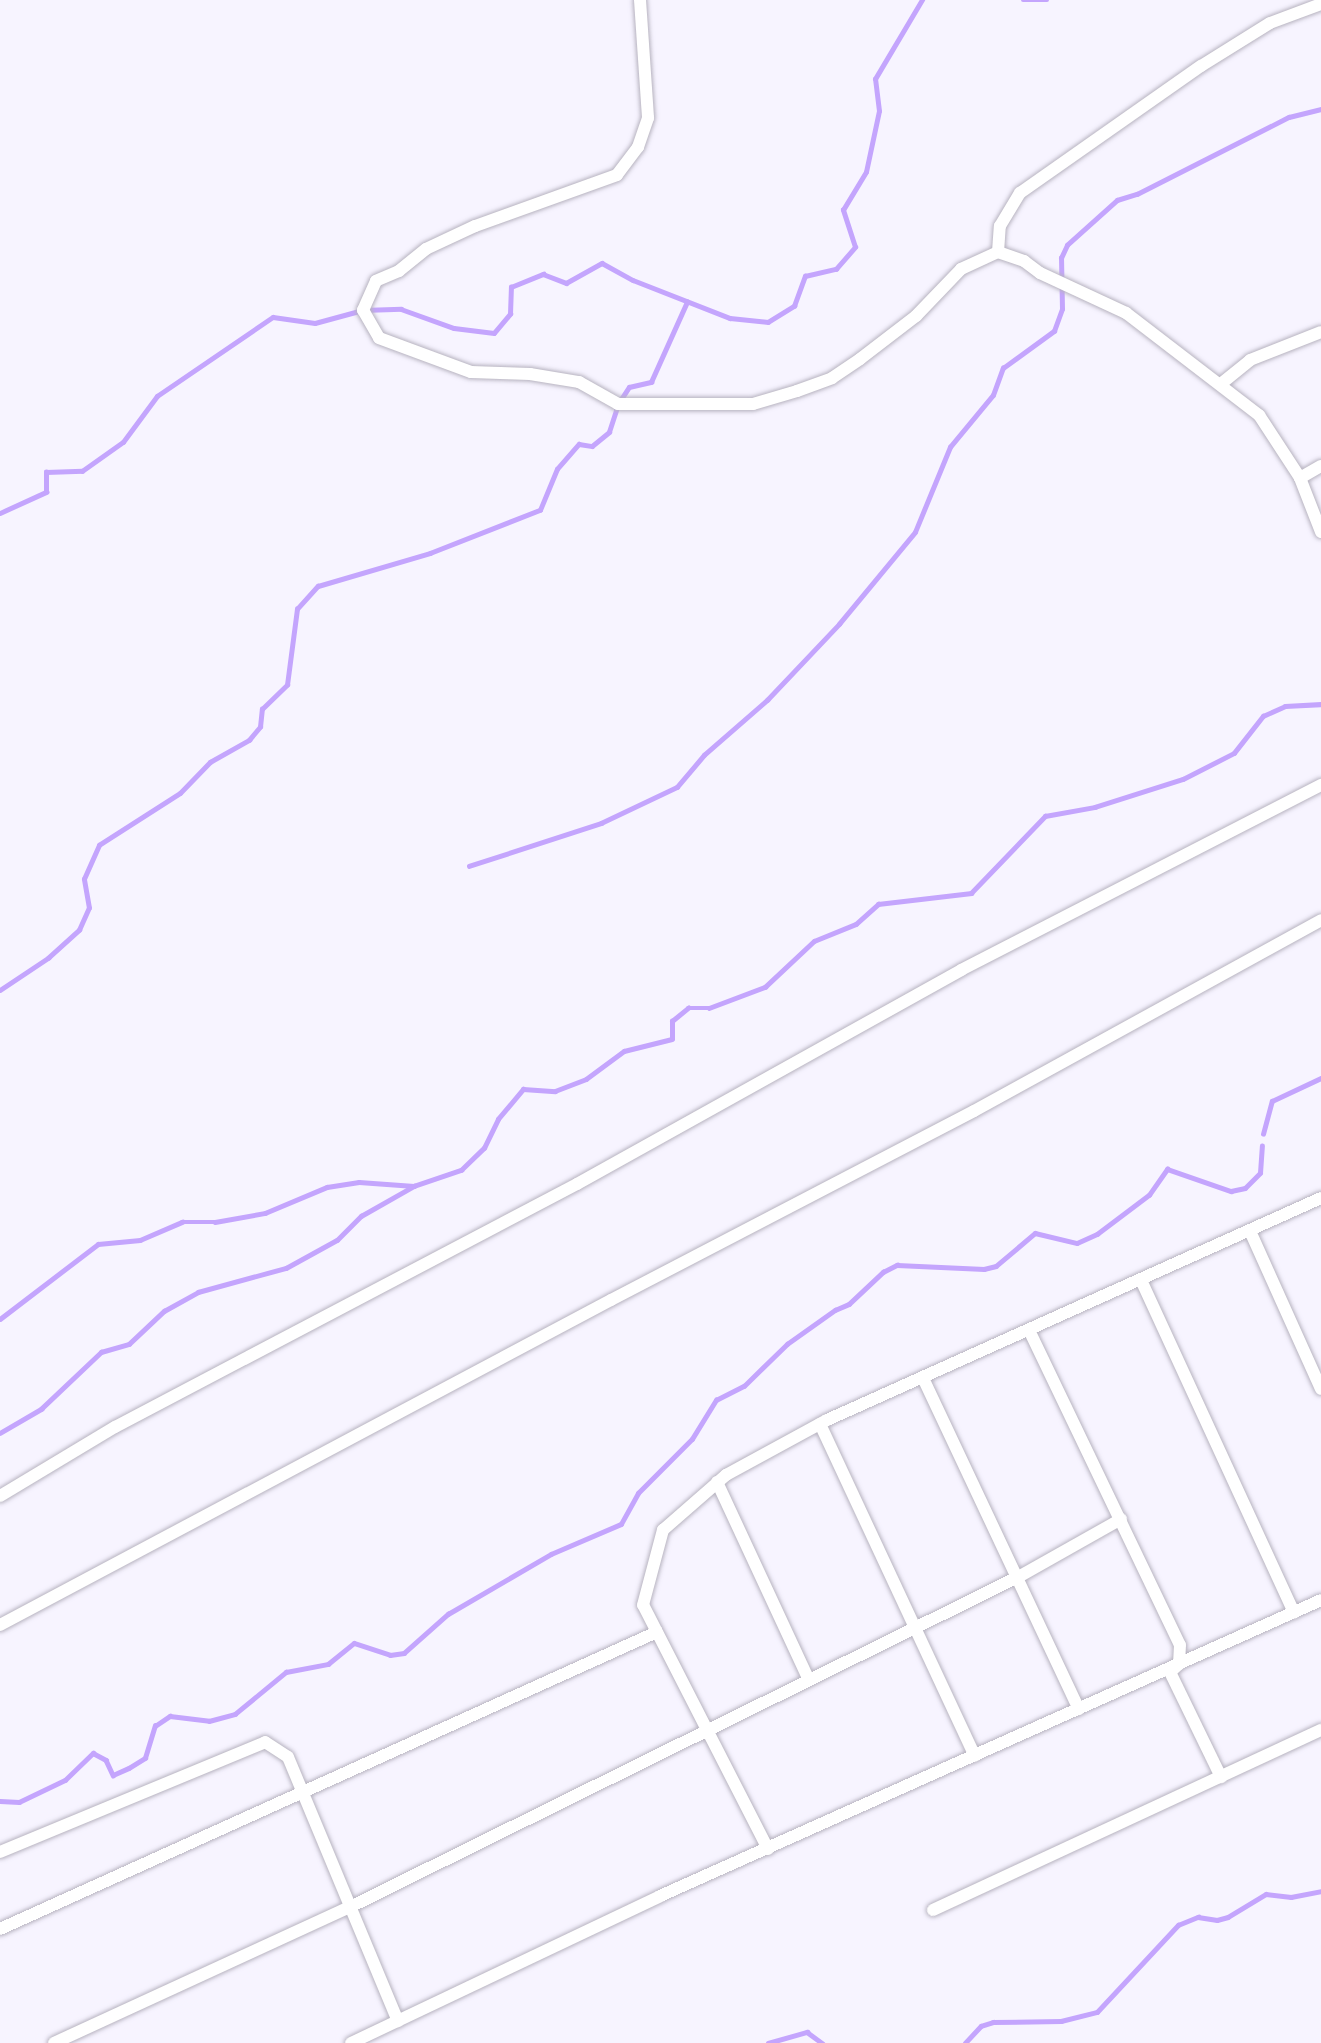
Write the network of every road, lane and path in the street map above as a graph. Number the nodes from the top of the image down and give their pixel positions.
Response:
1 (640, 0) edge
2 (1321, 4) edge
3 (998, 252) junction
4 (1321, 332) edge
5 (1222, 382) junction
6 (1321, 466) edge
7 (1300, 478) junction
8 (1321, 532) edge
9 (1321, 785) edge
10 (1321, 920) edge
11 (1321, 1198) edge
12 (1251, 1231) junction
13 (1141, 1280) junction
14 (1029, 1330) junction
15 (923, 1378) junction
16 (1321, 1389) edge
17 (820, 1424) junction
18 (717, 1482) junction
19 (0, 1496) edge
20 (1121, 1519) junction
21 (1017, 1578) junction
22 (1321, 1600) edge
23 (1294, 1612) junction
24 (0, 1625) edge
25 (915, 1628) junction
26 (657, 1632) junction
27 (1179, 1664) junction
28 (809, 1680) junction
29 (1079, 1709) junction
30 (1321, 1730) edge
31 (707, 1731) junction
32 (975, 1756) junction
33 (1221, 1777) junction
34 (303, 1793) junction
35 (768, 1849) junction
36 (0, 1852) edge
37 (350, 1907) junction
38 (933, 1910) dead end
39 (0, 1929) edge
40 (398, 2021) junction
41 (54, 2043) edge
42 (351, 2043) edge

1 - 3 street
2 - 3 street
3 - 5 street
4 - 5 street
5 - 7 street
6 - 7 street
7 - 8 street
9 - 19 street
10 - 24 street
11 - 12 street
12 - 13 street
12 - 16 street
13 - 14 street
13 - 23 street
14 - 15 street
14 - 20 street
15 - 17 street
15 - 21 street
17 - 18 street
17 - 25 street
18 - 26 street
18 - 28 street
20 - 21 street
20 - 27 street
21 - 25 street
21 - 29 street
22 - 23 street
23 - 27 street
25 - 28 street
25 - 32 street
26 - 31 street
26 - 34 street
27 - 29 street
27 - 33 street
28 - 31 street
29 - 32 street
30 - 33 street
31 - 35 street
31 - 37 street
32 - 35 street
33 - 38 street
34 - 36 street
34 - 37 street
34 - 39 street
35 - 40 street
37 - 40 street
37 - 41 street
40 - 42 street

